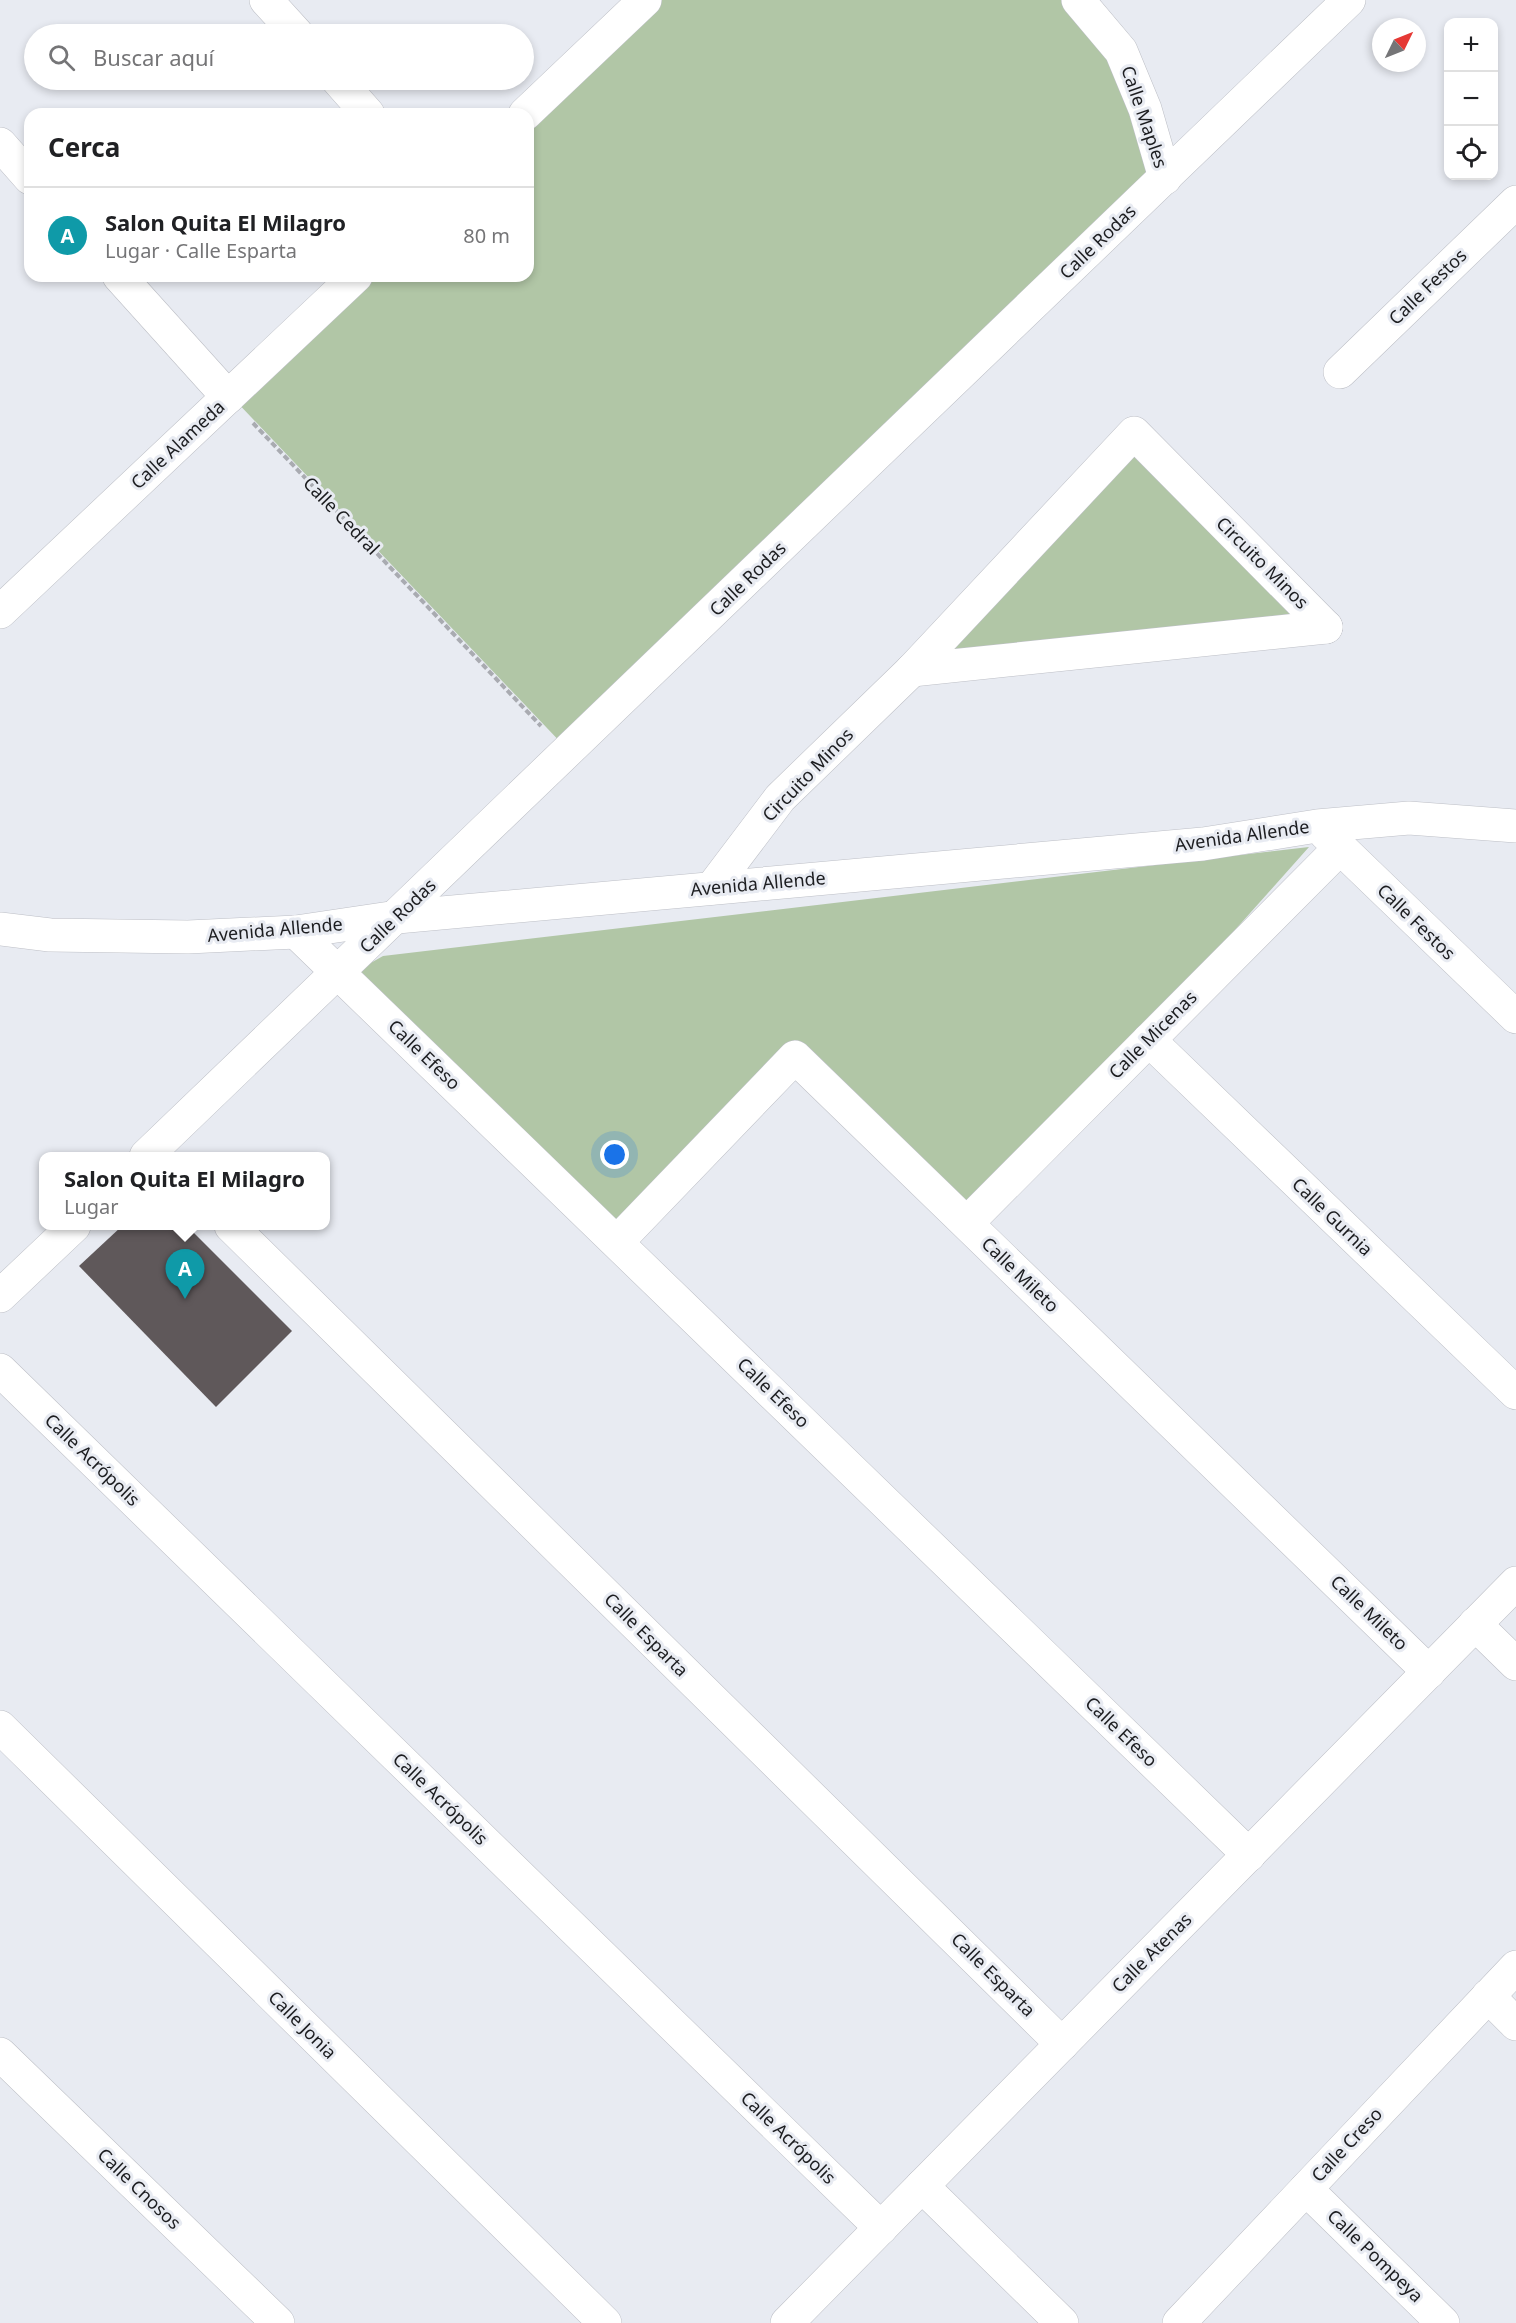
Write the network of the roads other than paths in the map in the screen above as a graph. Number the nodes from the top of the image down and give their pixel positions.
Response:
1 (266, 0) edge
2 (645, 0) edge
3 (1078, 0) edge
4 (1349, 0) edge
5 (288, 24) edge
6 (347, 90) edge
7 (363, 108) edge
8 (531, 108) edge
9 (0, 144) edge
10 (24, 170) edge
11 (1165, 178) junction
12 (1516, 202) edge
13 (124, 282) edge
14 (350, 282) edge
15 (1340, 372) dead end
16 (228, 397) junction
17 (4, 599) edge
18 (912, 670) junction
19 (1317, 826) junction
20 (1516, 826) edge
21 (1340, 848) junction
22 (712, 888) junction
23 (397, 917) junction
24 (0, 929) edge
25 (296, 932) junction
26 (339, 973) junction
27 (1516, 1017) edge
28 (1149, 1040) junction
29 (155, 1152) edge
30 (967, 1223) junction
31 (70, 1230) edge
32 (235, 1230) edge
33 (617, 1242) junction
34 (0, 1296) edge
35 (0, 1370) edge
36 (1516, 1394) edge
37 (1516, 1583) edge
38 (1475, 1624) junction
39 (1516, 1664) edge
40 (1429, 1672) junction
41 (0, 1727) edge
42 (1249, 1855) junction
43 (1516, 1967) edge
44 (1488, 1996) junction
45 (1516, 2024) edge
46 (1062, 2044) junction
47 (0, 2054) edge
48 (922, 2186) junction
49 (1306, 2189) junction
50 (881, 2228) junction
51 (278, 2323) edge
52 (605, 2323) edge
53 (788, 2323) edge
54 (1062, 2323) edge
55 (1179, 2323) edge
56 (1443, 2323) edge

1 - 5 street
2 - 8 street
3 - 11 street, Calle Maples
4 - 11 street, Calle Rodas
6 - 7 street
9 - 10 street
11 - 23 street, Calle Rodas
12 - 15 street, Calle Festos
13 - 16 street
14 - 16 street, Calle Alameda
16 - 17 street, Calle Alameda
18 - 18 street, Circuito Minos
18 - 22 street, Circuito Minos
19 - 20 street, Avenida Allende
19 - 21 street, Calle Festos
19 - 22 street, Avenida Allende
21 - 27 street, Calle Festos
21 - 28 street, Calle Micenas
22 - 23 street, Avenida Allende
23 - 25 street, Avenida Allende
23 - 26 street, Calle Rodas
24 - 25 street, Avenida Allende
25 - 26 street, Calle Efeso
26 - 29 street, Calle Rodas
26 - 33 street, Calle Efeso
28 - 30 street, Calle Micenas
28 - 36 street, Calle Gurnia
30 - 33 street, Calle Mileto
30 - 40 street, Calle Mileto
31 - 34 street
32 - 46 street, Calle Esparta
33 - 42 street, Calle Efeso
35 - 50 street, Calle Acrópolis
37 - 38 street, Calle Atenas
38 - 39 street
38 - 40 street, Calle Atenas
40 - 42 street, Calle Atenas
41 - 52 street, Calle Jonia
42 - 46 street, Calle Atenas
43 - 44 street, Calle Creso
44 - 45 street
44 - 49 street, Calle Creso
46 - 48 street, Calle Atenas
47 - 51 street, Calle Cnosos
48 - 50 street, Calle Atenas
48 - 54 street
49 - 55 street, Calle Creso
49 - 56 street, Calle Pompeya
50 - 53 street, Calle Atenas

